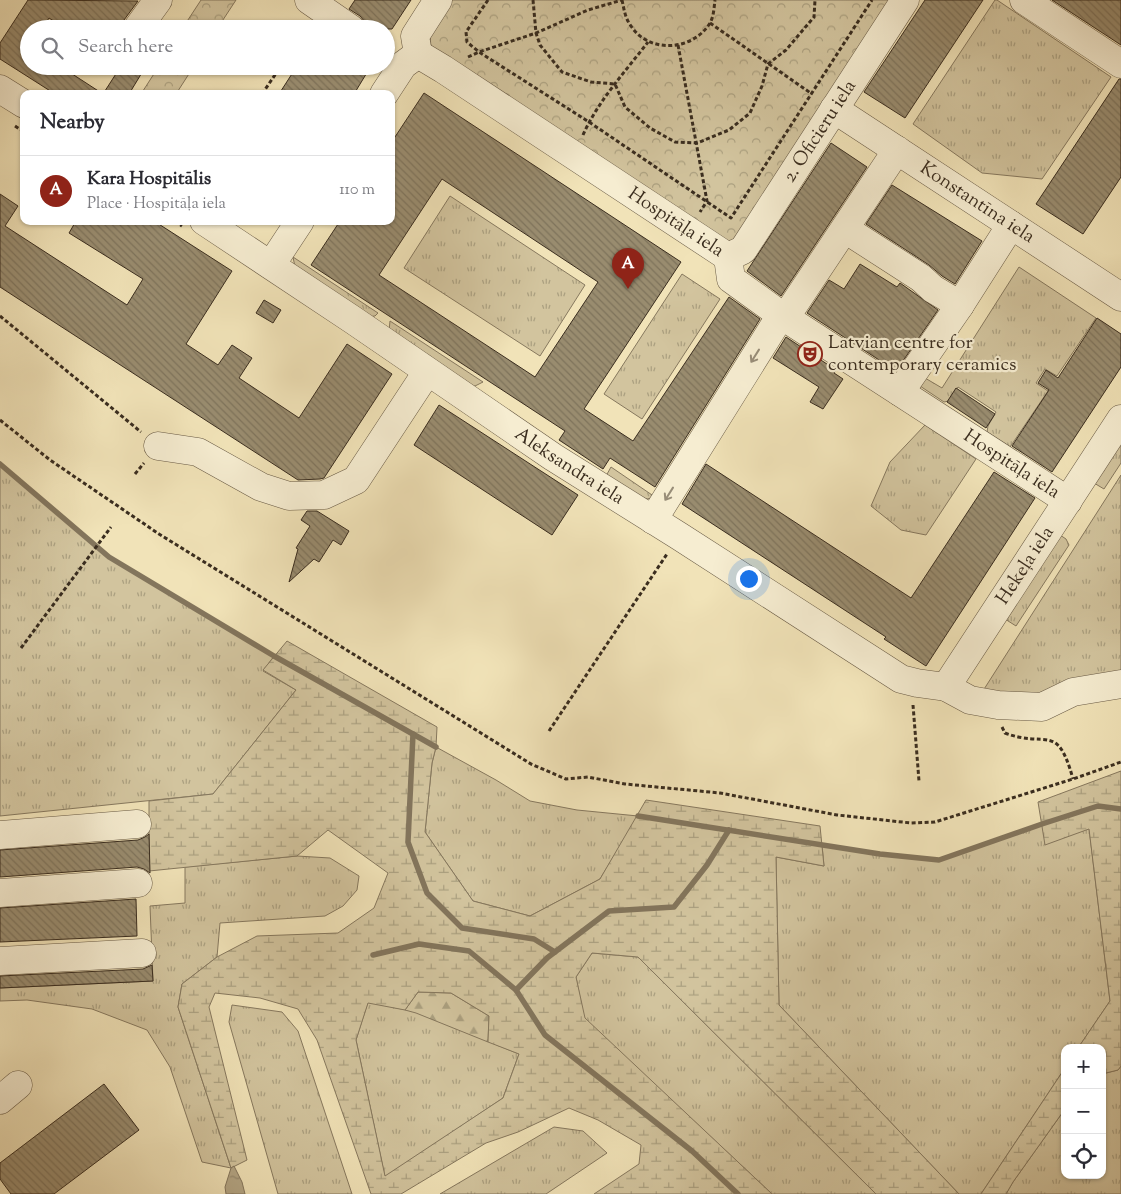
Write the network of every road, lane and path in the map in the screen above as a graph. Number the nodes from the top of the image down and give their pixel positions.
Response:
1 (158, 0) edge
2 (438, 0) edge
3 (488, 0) edge
4 (532, 0) edge
5 (622, 0) edge
6 (715, 0) edge
7 (815, 0) edge
8 (872, 0) edge
9 (904, 0) edge
10 (1024, 0) edge
11 (325, 4) edge
12 (144, 20) edge
13 (342, 20) edge
14 (710, 23) junction
15 (536, 33) junction
16 (648, 42) junction
17 (678, 45) junction
18 (479, 52) junction
19 (403, 57) edge
20 (768, 64) junction
21 (1121, 64) edge
22 (444, 69) junction
23 (395, 73) edge
24 (275, 75) edge
25 (394, 75) edge
26 (615, 84) junction
27 (0, 89) edge
28 (265, 90) edge
29 (386, 90) edge
30 (812, 94) junction
31 (20, 102) edge
32 (834, 109) junction
33 (589, 122) junction
34 (697, 143) junction
35 (897, 150) junction
36 (573, 156) junction
37 (707, 201) junction
38 (210, 225) edge
39 (297, 225) edge
40 (1011, 225) junction
41 (845, 229) junction
42 (689, 231) junction
43 (728, 258) junction
44 (271, 265) junction
45 (1121, 297) edge
46 (960, 305) junction
47 (0, 316) edge
48 (783, 316) junction
49 (427, 372) junction
50 (900, 392) junction
51 (1121, 419) edge
52 (0, 420) edge
53 (158, 446) joint
54 (1068, 501) junction
55 (653, 520) junction
56 (111, 527) dead end
57 (679, 536) junction
58 (21, 648) dead end
59 (917, 683) junction
60 (1121, 684) edge
61 (946, 687) junction
62 (998, 705) junction
63 (549, 730) dead end
64 (1121, 762) edge
65 (1073, 779) junction
66 (919, 781) dead end
67 (137, 824) dead end
68 (0, 835) edge
69 (138, 883) dead end
70 (0, 893) edge
71 (142, 953) dead end
72 (0, 961) edge

1 - 12 street
2 - 19 street
3 - 18 path
4 - 15 path
5 - 15 path
5 - 16 path
6 - 14 path
7 - 20 path
8 - 30 path
9 - 32 street, 2. Oficieru iela
10 - 21 street
11 - 13 street
14 - 17 path
14 - 20 path
15 - 18 path
15 - 26 path
16 - 17 path
16 - 26 path
17 - 34 path
18 - 22 path
18 - 33 path
19 - 22 street, Hospitāļa iela
19 - 23 street
20 - 30 path
20 - 34 path
22 - 36 street, Hospitāļa iela
24 - 28 path
25 - 29 street
26 - 33 path
26 - 34 path
27 - 31 street
30 - 32 path
30 - 37 path
32 - 35 street, Konstantīna iela
32 - 43 street, 2. Oficieru iela
33 - 36 path
33 - 37 path
34 - 37 path
35 - 40 street, Konstantīna iela
35 - 41 street
36 - 42 street, Hospitāļa iela
37 - 42 path
38 - 44 street, Aleksandra iela
39 - 44 street
40 - 45 street, Konstantīna iela
40 - 46 street
41 - 46 street
41 - 48 street
42 - 43 street, Hospitāļa iela
43 - 48 street, Hospitāļa iela
44 - 49 street, Aleksandra iela
46 - 50 street
47 - 53 path
48 - 50 street, Hospitāļa iela
48 -> 55 street
49 - 53 street
49 - 55 street, Aleksandra iela
50 - 54 street, Hospitāļa iela
51 - 54 street, Hekeļa iela
52 - 65 path
54 - 61 street, Hekeļa iela
55 - 57 street, Aleksandra iela
56 - 58 path
57 - 59 street, Aleksandra iela
57 - 63 path
59 - 61 street, Aleksandra iela
59 - 66 path
60 - 62 street
61 - 62 street
62 - 65 path
64 - 65 path
67 - 68 street
69 - 70 street
71 - 72 street

